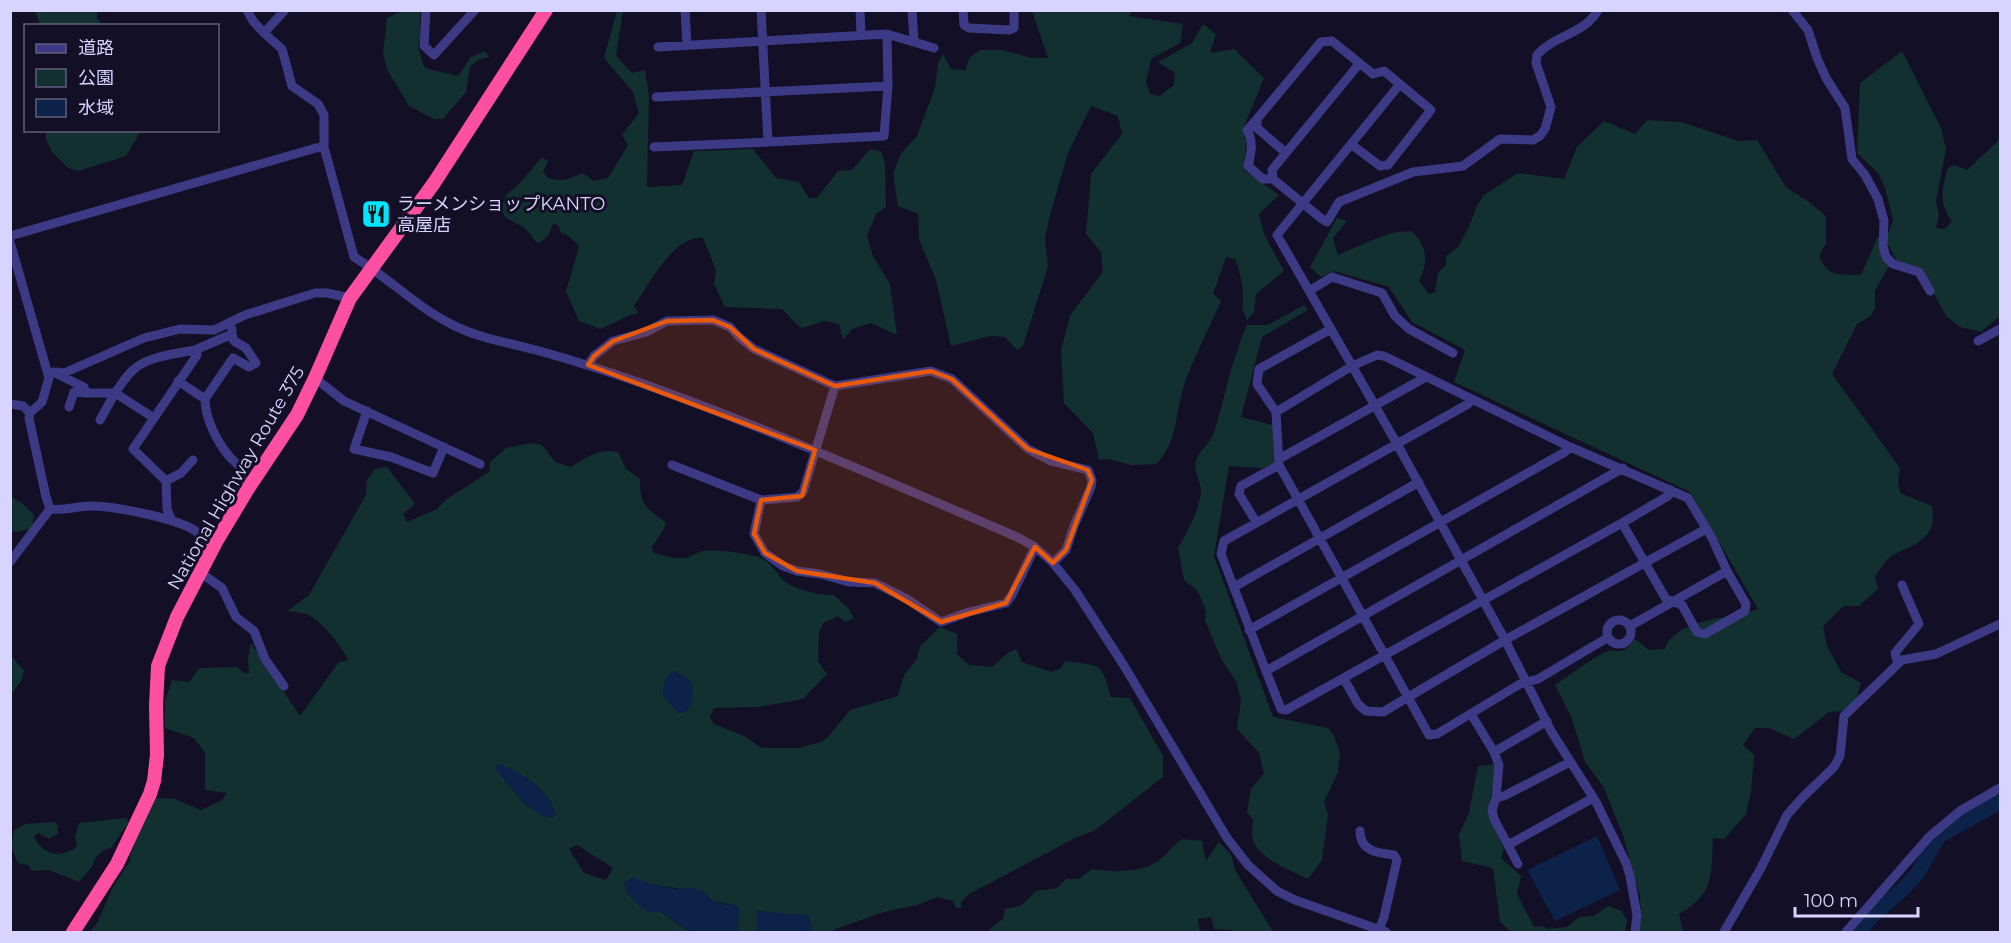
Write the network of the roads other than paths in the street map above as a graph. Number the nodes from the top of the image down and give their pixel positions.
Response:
1 (248, 10) edge
2 (285, 10) edge
3 (426, 10) edge
4 (475, 10) edge
5 (546, 10) edge
6 (685, 10) edge
7 (761, 10) edge
8 (860, 10) edge
9 (912, 10) edge
10 (963, 10) edge
11 (1014, 10) edge
12 (1598, 10) edge
13 (1792, 10) edge
14 (264, 33) junction
15 (888, 34) junction
16 (861, 35) junction
17 (763, 40) junction
18 (914, 40) junction
19 (687, 45) junction
20 (658, 47) dead end
21 (934, 48) dead end
22 (1359, 64) junction
23 (1400, 84) junction
24 (888, 86) junction
25 (766, 92) junction
26 (656, 97) dead end
27 (1257, 119) junction
28 (768, 142) junction
29 (1351, 144) junction
30 (324, 147) junction
31 (654, 147) dead end
32 (1286, 153) junction
33 (1273, 178) junction
34 (1303, 204) junction
35 (10, 236) edge
36 (10, 242) edge
37 (371, 267) junction
38 (1309, 291) junction
39 (1930, 291) dead end
40 (350, 298) junction
41 (231, 321) junction
42 (1331, 329) junction
43 (2001, 329) edge
44 (232, 334) junction
45 (1977, 341) dead end
46 (195, 350) junction
47 (1453, 353) dead end
48 (588, 365) junction
49 (1352, 366) junction
50 (50, 372) junction
51 (1426, 377) junction
52 (315, 378) junction
53 (178, 381) junction
54 (835, 386) junction
55 (86, 393) junction
56 (115, 393) junction
57 (205, 399) junction
58 (1472, 399) junction
59 (10, 404) edge
60 (1376, 406) junction
61 (69, 407) dead end
62 (367, 411) junction
63 (1276, 412) junction
64 (30, 413) junction
65 (153, 418) junction
66 (100, 420) dead end
67 (1398, 444) junction
68 (444, 447) junction
69 (1570, 447) junction
70 (815, 450) junction
71 (192, 460) dead end
72 (1279, 462) junction
73 (480, 464) dead end
74 (672, 465) dead end
75 (1623, 468) junction
76 (166, 481) junction
77 (1419, 482) junction
78 (249, 487) junction
79 (1671, 490) junction
80 (1298, 499) junction
81 (761, 500) junction
82 (50, 509) junction
83 (172, 521) junction
84 (1440, 521) junction
85 (1256, 522) junction
86 (1622, 523) junction
87 (1706, 530) junction
88 (1320, 538) junction
89 (1035, 547) junction
90 (209, 558) junction
91 (1462, 561) junction
92 (10, 562) edge
93 (1053, 563) junction
94 (1645, 563) junction
95 (1727, 571) junction
96 (201, 573) junction
97 (1341, 577) junction
98 (1902, 585) dead end
99 (1234, 587) junction
100 (1483, 600) junction
101 (1673, 602) junction
102 (1363, 617) junction
103 (2001, 624) edge
104 (1630, 626) junction
105 (1250, 630) junction
106 (1607, 638) junction
107 (1505, 640) junction
108 (1385, 656) junction
109 (1898, 664) junction
110 (1266, 671) junction
111 (1344, 679) junction
112 (1528, 682) junction
113 (284, 686) dead end
114 (1408, 698) junction
115 (1471, 714) junction
116 (1546, 721) junction
117 (1494, 752) junction
118 (1570, 762) junction
119 (2001, 788) edge
120 (1496, 798) junction
121 (1593, 798) junction
122 (1360, 831) dead end
123 (1508, 845) junction
124 (1518, 864) dead end
125 (1382, 931) edge
126 (73, 933) edge
127 (1635, 933) edge
128 (1724, 933) edge
129 (1846, 933) edge

1 - 14 street
2 - 14 street
3 - 4 street
5 - 37 highway, National Highway Route 375
6 - 19 street
7 - 17 street
8 - 16 street
9 - 18 street
10 - 11 street
12 - 34 street
13 - 39 street
14 - 30 street
15 - 16 street
15 - 18 street
15 - 24 street
16 - 17 street
17 - 19 street
17 - 25 street
18 - 21 street
19 - 20 street
22 - 23 street
22 - 27 street
22 - 32 street
23 - 29 street
23 - 29 street
24 - 25 street
24 - 28 street
25 - 26 street
25 - 28 street
27 - 32 street
27 - 33 street
28 - 31 street
29 - 34 street
30 - 35 street
30 - 37 street
32 - 33 street
33 - 34 street
34 - 38 street
36 - 50 street
37 - 40 highway, National Highway Route 375
37 - 48 street
38 - 42 street
38 - 47 street
40 - 41 street
40 - 52 highway, National Highway Route 375
41 - 44 street
41 - 50 street
42 - 49 street
42 - 63 street
43 - 45 street
44 - 46 street
44 - 57 street
46 - 53 street
46 - 56 street
48 - 54 street
48 - 70 street
49 - 51 street
49 - 60 street
49 - 63 street
50 - 55 street
50 - 64 street
51 - 58 street
51 - 60 street
52 - 62 street
52 - 78 highway, National Highway Route 375
53 - 57 street
53 - 65 street
54 - 70 street
54 - 93 street
55 - 56 street
55 - 61 street
56 - 65 street
56 - 66 street
57 - 78 street
58 - 67 street
58 - 69 street
59 - 64 street
60 - 67 street
60 - 72 street
62 - 68 street
62 - 68 street
63 - 72 street
64 - 82 street
65 - 76 street
67 - 77 street
67 - 80 street
68 - 73 street
69 - 75 street
69 - 84 street
70 - 81 street
70 - 89 street
71 - 76 street
72 - 80 street
72 - 85 street
74 - 81 street
75 - 79 street
75 - 91 street
76 - 83 street
77 - 84 street
77 - 88 street
78 - 90 highway, National Highway Route 375
79 - 86 street
79 - 87 street
80 - 85 street
80 - 88 street
81 - 89 street
82 - 83 street
82 - 92 street
83 - 90 street
84 - 91 street
84 - 97 street
85 - 99 street
86 - 94 street
86 - 100 street
87 - 94 street
87 - 95 street
88 - 97 street
88 - 99 street
89 - 93 street
90 - 96 highway, National Highway Route 375
91 - 100 street
91 - 102 street
93 - 125 street
94 - 101 street
94 - 107 street
95 - 101 street
95 - 101 street
96 - 113 street
96 - 126 highway, National Highway Route 375
97 - 102 street
97 - 105 street
98 - 109 street
99 - 105 street
100 - 107 street
100 - 108 street
101 - 104 street
102 - 108 street
102 - 110 street
103 - 109 street
104 - 106 street
104 - 106 street
105 - 110 street
106 - 112 street
107 - 112 street
107 - 114 street
108 - 111 street
108 - 114 street
109 - 128 street
110 - 111 street
111 - 114 street
112 - 115 street
112 - 116 street
114 - 115 street
115 - 117 street
116 - 117 street
116 - 118 street
117 - 120 street
118 - 120 street
118 - 121 street
119 - 129 street
120 - 123 street
121 - 123 street
121 - 127 street
122 - 125 street
123 - 124 street

